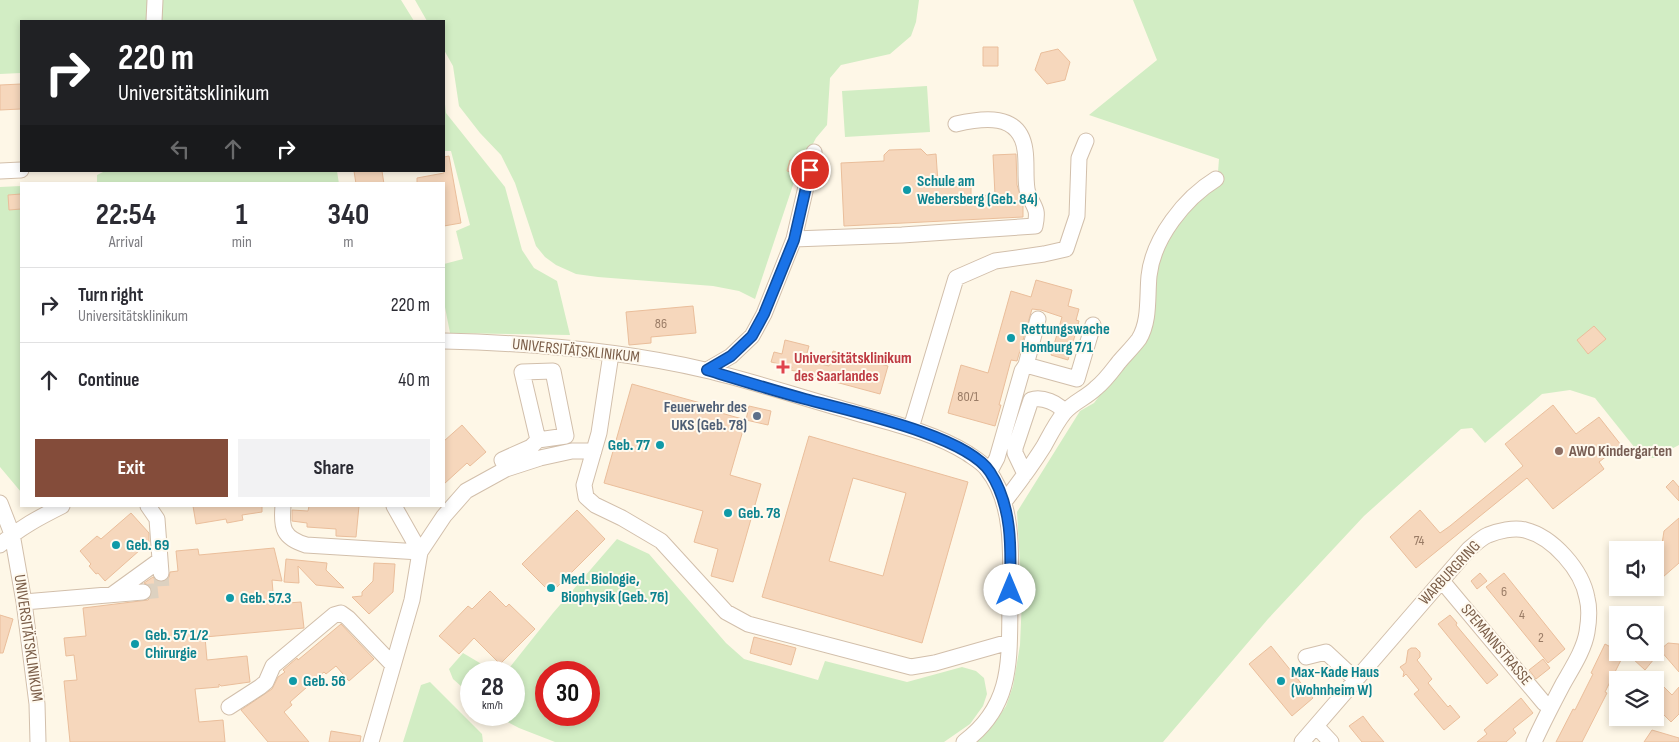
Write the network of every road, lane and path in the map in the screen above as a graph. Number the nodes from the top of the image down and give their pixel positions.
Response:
1 (154, 0) edge
2 (154, 20) edge
3 (956, 124) dead end
4 (1086, 141) dead end
5 (814, 152) dead end
6 (20, 170) edge
7 (0, 171) edge
8 (1216, 179) dead end
9 (794, 240) junction
10 (1038, 319) dead end
11 (1093, 325) dead end
12 (445, 341) edge
13 (611, 354) junction
14 (1026, 365) junction
15 (707, 370) junction
16 (1064, 413) junction
17 (912, 428) junction
18 (538, 440) junction
19 (594, 451) junction
20 (506, 469) junction
21 (990, 471) junction
22 (1024, 474) junction
23 (1008, 498) junction
24 (0, 503) edge
25 (60, 507) edge
26 (149, 507) edge
27 (283, 507) edge
28 (395, 507) edge
29 (12, 534) junction
30 (0, 545) edge
31 (420, 552) junction
32 (1442, 581) junction
33 (143, 592) tunnel mouth
34 (112, 595) junction
35 (24, 602) junction
36 (1009, 642) junction
37 (1306, 657) dead end
38 (393, 665) junction
39 (1355, 679) junction
40 (1551, 707) junction
41 (229, 708) dead end
42 (1316, 726) junction
43 (38, 742) edge
44 (371, 742) edge
45 (964, 742) edge
46 (1302, 742) edge
47 (1331, 742) edge
48 (1534, 742) edge

1 - 2 street
3 - 9 street
4 - 17 street
5 - 9 street
6 - 7 street
8 - 16 street
9 - 15 street
10 - 14 street
11 - 14 street
12 - 13 street, UNIVERSITÄTSKLINIKUM
13 - 15 street, UNIVERSITÄTSKLINIKUM
13 - 19 street
14 - 21 street
15 - 17 street, UNIVERSITÄTSKLINIKUM
16 - 22 street
16 - 22 street
17 - 21 street, UNIVERSITÄTSKLINIKUM
18 - 18 street
18 - 20 street
19 - 20 street
19 - 36 street
20 - 31 street
21 - 23 street, UNIVERSITÄTSKLINIKUM
22 - 23 street
23 - 36 street, UNIVERSITÄTSKLINIKUM
24 - 29 street, UNIVERSITÄTSKLINIKUM
25 - 29 street
26 - 34 street
27 - 31 street
28 - 31 street
29 - 30 street
29 - 35 street, UNIVERSITÄTSKLINIKUM
31 - 38 street
32 - 39 street, WARBURGRING
32 - 40 street, SPEMANNSTRASSE
32 - 40 street, WARBURGRING
33 - 34 street
34 - 35 street
35 - 43 street, UNIVERSITÄTSKLINIKUM
36 - 45 street, UNIVERSITÄTSKLINIKUM
37 - 39 street
38 - 41 street
38 - 44 street
39 - 42 street, WARBURGRING
40 - 48 street, WARBURGRING
42 - 46 street, WARBURGRING
42 - 47 street

